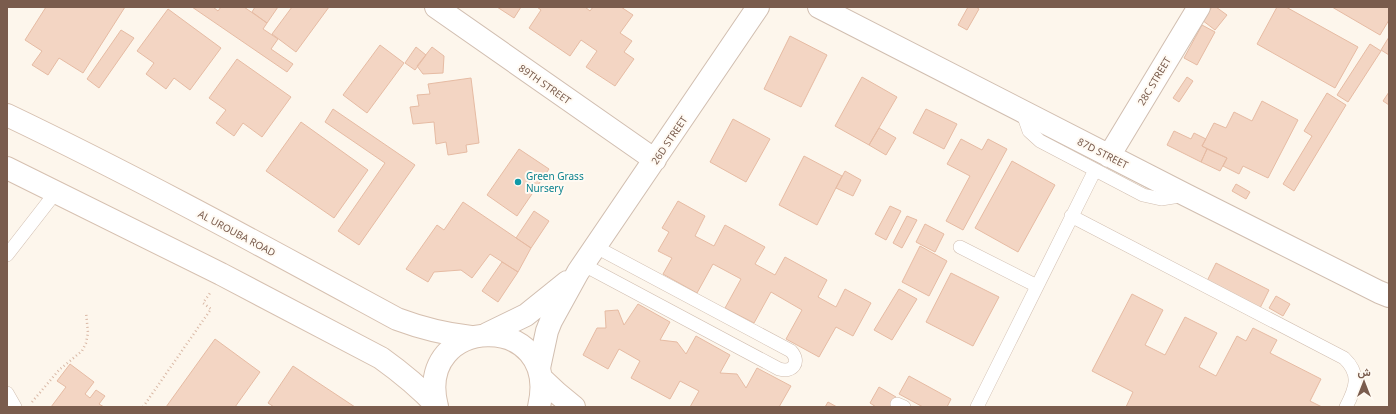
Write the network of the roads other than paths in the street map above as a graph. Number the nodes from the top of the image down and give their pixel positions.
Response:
1 (436, 7) edge
2 (758, 7) edge
3 (819, 7) edge
4 (1199, 7) edge
5 (7, 114) edge
6 (655, 160) junction
7 (1102, 163) junction
8 (7, 168) edge
9 (56, 192) junction
10 (1071, 216) junction
11 (596, 247) junction
12 (960, 247) dead end
13 (7, 255) edge
14 (581, 269) junction
15 (1037, 286) junction
16 (1389, 296) edge
17 (479, 336) junction
18 (540, 373) junction
19 (7, 393) edge
20 (437, 406) edge
21 (15, 407) edge
22 (539, 407) edge
23 (574, 407) edge
24 (977, 407) edge
25 (1346, 407) edge

1 - 6 street, 89TH STREET
2 - 6 street, 26D STREET
3 - 7 street, 87D STREET
4 - 7 street, 28C STREET
5 - 17 street, AL UROUBA ROAD
6 - 11 street, 26D STREET
7 - 10 lane
7 - 16 street, 87D STREET
8 - 9 street
9 - 13 lane
9 - 20 street
10 - 15 lane
10 - 25 lane
11 - 14 street, 26D STREET
11 - 14 lane
12 - 15 lane
14 - 17 street, 26D STREET
14 - 18 street, 26D STREET
15 - 24 lane
17 - 18 street, AL UROUBA ROAD
17 - 20 street, 26D STREET
18 - 22 street, 26D STREET
18 - 23 street
19 - 21 lane

